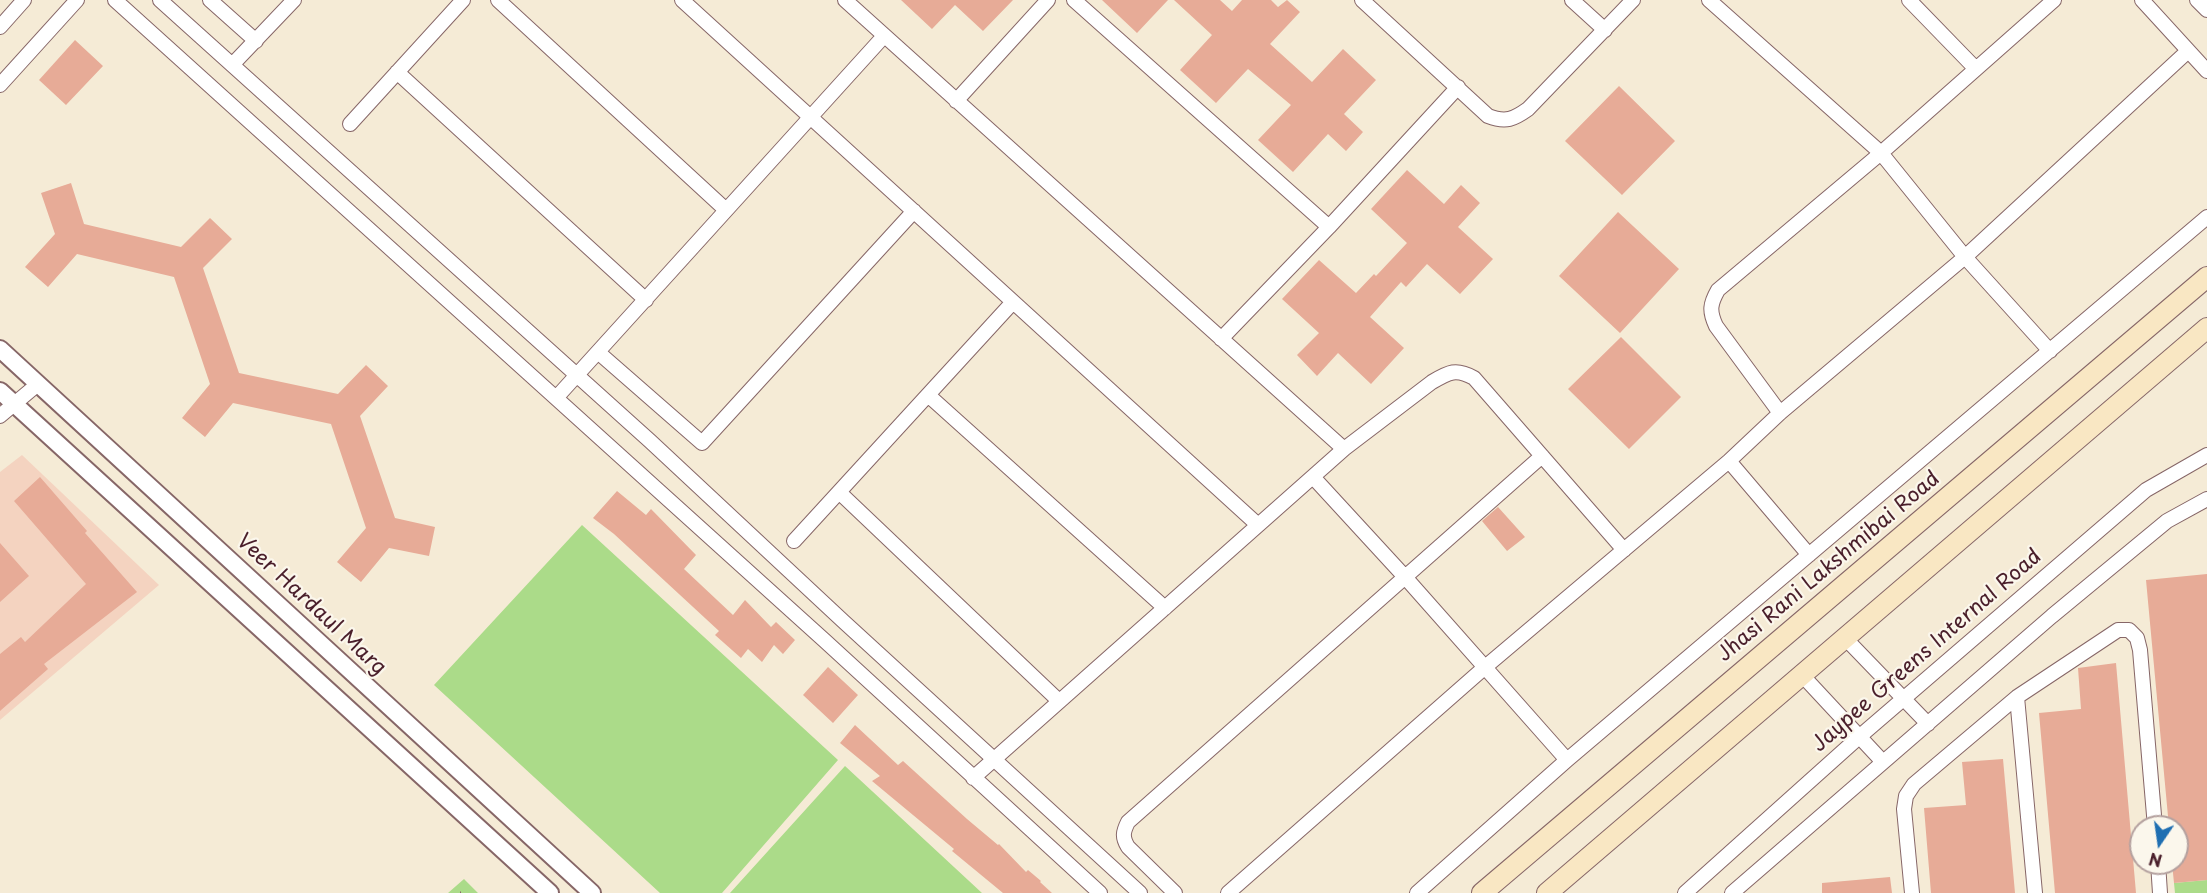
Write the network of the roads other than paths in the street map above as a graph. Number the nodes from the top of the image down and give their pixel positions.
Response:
1 (24, 0) edge
2 (78, 0) edge
3 (115, 0) edge
4 (160, 0) edge
5 (210, 0) edge
6 (294, 0) edge
7 (463, 0) edge
8 (498, 0) edge
9 (682, 0) edge
10 (845, 0) edge
11 (1048, 0) edge
12 (1074, 0) edge
13 (1362, 0) edge
14 (1572, 0) edge
15 (1633, 0) edge
16 (1709, 0) edge
17 (1908, 0) edge
18 (2054, 0) edge
19 (2142, 0) edge
20 (2197, 0) edge
21 (2207, 10) edge
22 (0, 27) edge
23 (1605, 30) junction
24 (884, 36) junction
25 (256, 41) junction
26 (2188, 51) junction
27 (232, 65) junction
28 (1976, 69) junction
29 (2207, 71) edge
30 (397, 72) junction
31 (0, 85) edge
32 (1458, 87) junction
33 (956, 101) junction
34 (810, 117) junction
35 (350, 124) dead end
36 (1881, 153) junction
37 (726, 210) junction
38 (914, 211) junction
39 (2207, 218) edge
40 (1329, 226) junction
41 (1965, 257) junction
42 (2207, 277) edge
43 (646, 300) junction
44 (1013, 302) junction
45 (2207, 328) edge
46 (1221, 339) junction
47 (2050, 351) junction
48 (599, 353) junction
49 (2, 356) edge
50 (576, 375) junction
51 (38, 384) junction
52 (0, 391) edge
53 (928, 395) junction
54 (556, 398) junction
55 (14, 404) junction
56 (1780, 413) junction
57 (0, 416) edge
58 (1344, 449) junction
59 (2207, 455) edge
60 (1542, 456) junction
61 (1729, 461) junction
62 (1312, 477) junction
63 (838, 492) junction
64 (2207, 499) edge
65 (1258, 525) junction
66 (794, 541) dead end
67 (1624, 550) junction
68 (1809, 555) junction
69 (1405, 577) junction
70 (1165, 608) junction
71 (1845, 638) junction
72 (1484, 668) junction
73 (1802, 675) junction
74 (2017, 697) junction
75 (1903, 699) junction
76 (1059, 701) junction
77 (1928, 724) junction
78 (1859, 737) junction
79 (993, 758) junction
80 (1567, 760) junction
81 (1883, 762) junction
82 (973, 778) junction
83 (2154, 815) edge
84 (2159, 875) edge
85 (1741, 890) edge
86 (549, 893) edge
87 (591, 893) edge
88 (1100, 893) edge
89 (1140, 893) edge
90 (1175, 893) edge
91 (1228, 893) edge
92 (1417, 893) edge
93 (1482, 893) edge
94 (1547, 893) edge
95 (1685, 893) edge
96 (1912, 893) edge
97 (2035, 893) edge
98 (2160, 893) edge

1 - 22 street
2 - 31 street
3 - 54 street
4 - 27 street
5 - 25 street
6 - 25 street
7 - 30 street
8 - 37 street
9 - 34 street
10 - 24 street
11 - 33 street
12 - 40 street
13 - 32 street
14 - 23 street
15 - 23 street
16 - 36 street
17 - 28 street
18 - 28 street
19 - 26 street
20 - 21 street
23 - 32 street
24 - 33 street
24 - 34 street
25 - 27 street
26 - 29 street
26 - 41 street
27 - 50 street
28 - 36 street
30 - 35 street
30 - 43 street
32 - 40 street
33 - 46 street
34 - 37 street
34 - 38 street
36 - 41 street
36 - 56 street
37 - 43 street
38 - 44 street
38 - 48 street
39 - 47 street
40 - 46 street
41 - 47 street
41 - 56 street
42 - 93 main road, Jhasi Rani Lakshmibai Road
43 - 48 street
44 - 53 street
44 - 65 street
45 - 71 main road
46 - 58 street
47 - 68 street
48 - 50 street
49 - 51 street, Veer Hardaul Marg
50 - 54 street
50 - 79 street
51 - 55 street
51 - 87 street, Veer Hardaul Marg
52 - 55 street
53 - 63 street
53 - 70 street
54 - 82 street
55 - 57 street
55 - 86 street
56 - 61 street
58 - 60 street
58 - 62 street
59 - 75 street, Jaypee Greens Internal Road
60 - 67 street
60 - 69 street
61 - 67 street
61 - 68 street
62 - 65 street
62 - 69 street
63 - 66 street
63 - 76 street
64 - 77 street
65 - 70 street
67 - 72 street
68 - 80 street
69 - 72 street
69 - 90 street
70 - 76 street
71 - 73 main road
71 - 75 street
72 - 80 street
72 - 91 street
73 - 78 street
73 - 94 main road
74 - 83 street
74 - 96 street
74 - 97 street
75 - 77 street
75 - 78 street, Jaypee Greens Internal Road
76 - 79 street
77 - 81 street
78 - 81 street
78 - 95 street, Jaypee Greens Internal Road
79 - 82 street
79 - 89 street
80 - 92 street
81 - 85 street
82 - 88 street
84 - 98 street

